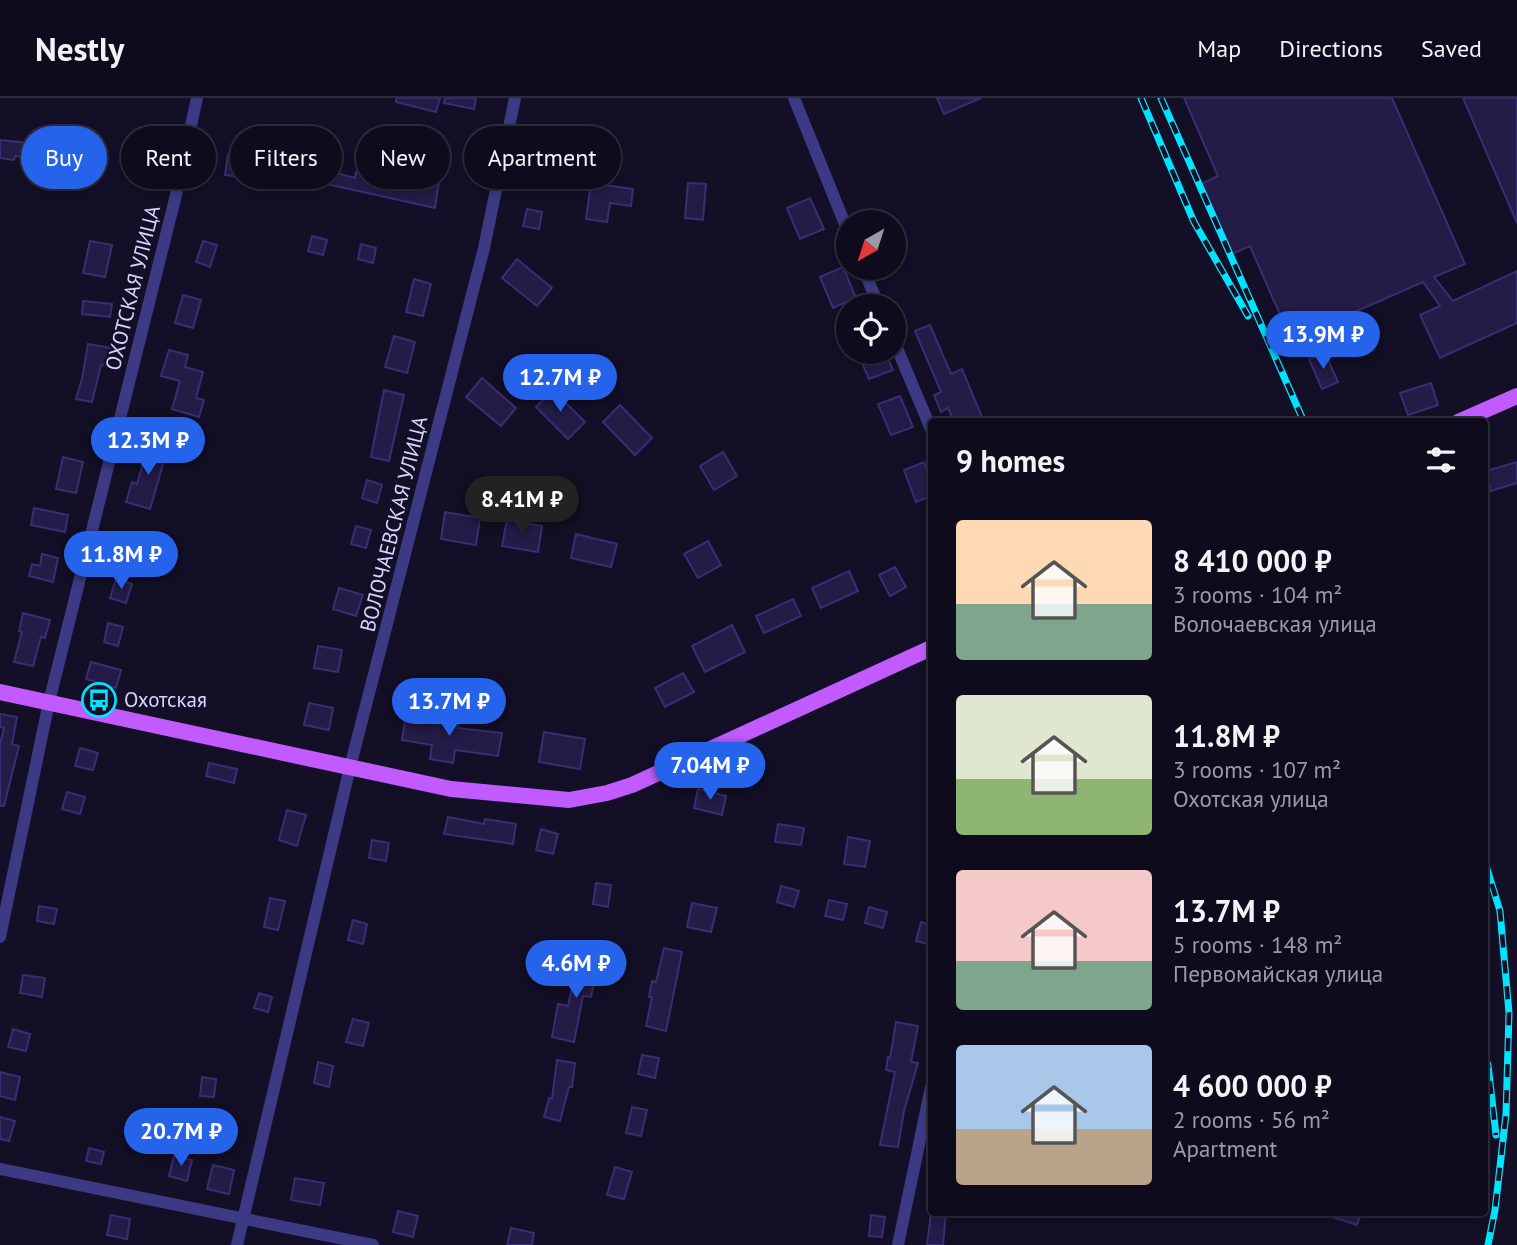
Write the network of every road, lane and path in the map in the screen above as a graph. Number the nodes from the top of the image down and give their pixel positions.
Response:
1 (197, 98) edge
2 (515, 98) edge
3 (794, 98) edge
4 (839, 210) edge
5 (904, 364) edge
6 (1517, 396) edge
7 (1467, 418) edge
8 (928, 422) edge
9 (928, 649) edge
10 (0, 692) edge
11 (49, 702) junction
12 (350, 767) junction
13 (0, 937) edge
14 (928, 1101) edge
15 (0, 1169) edge
16 (243, 1220) junction
17 (237, 1245) edge
18 (373, 1245) edge
19 (898, 1245) edge

1 - 11 street, ОХОТСКАЯ УЛИЦА
2 - 12 street, ВОЛОЧАЕВСКАЯ УЛИЦА
3 - 4 street
5 - 8 street
6 - 7 main road
9 - 12 main road
10 - 11 main road
11 - 12 main road
11 - 13 street, ОХОТСКАЯ УЛИЦА
12 - 16 street, ВОЛОЧАЕВСКАЯ УЛИЦА
14 - 19 street
15 - 16 street
16 - 17 street, ВОЛОЧАЕВСКАЯ УЛИЦА
16 - 18 street

